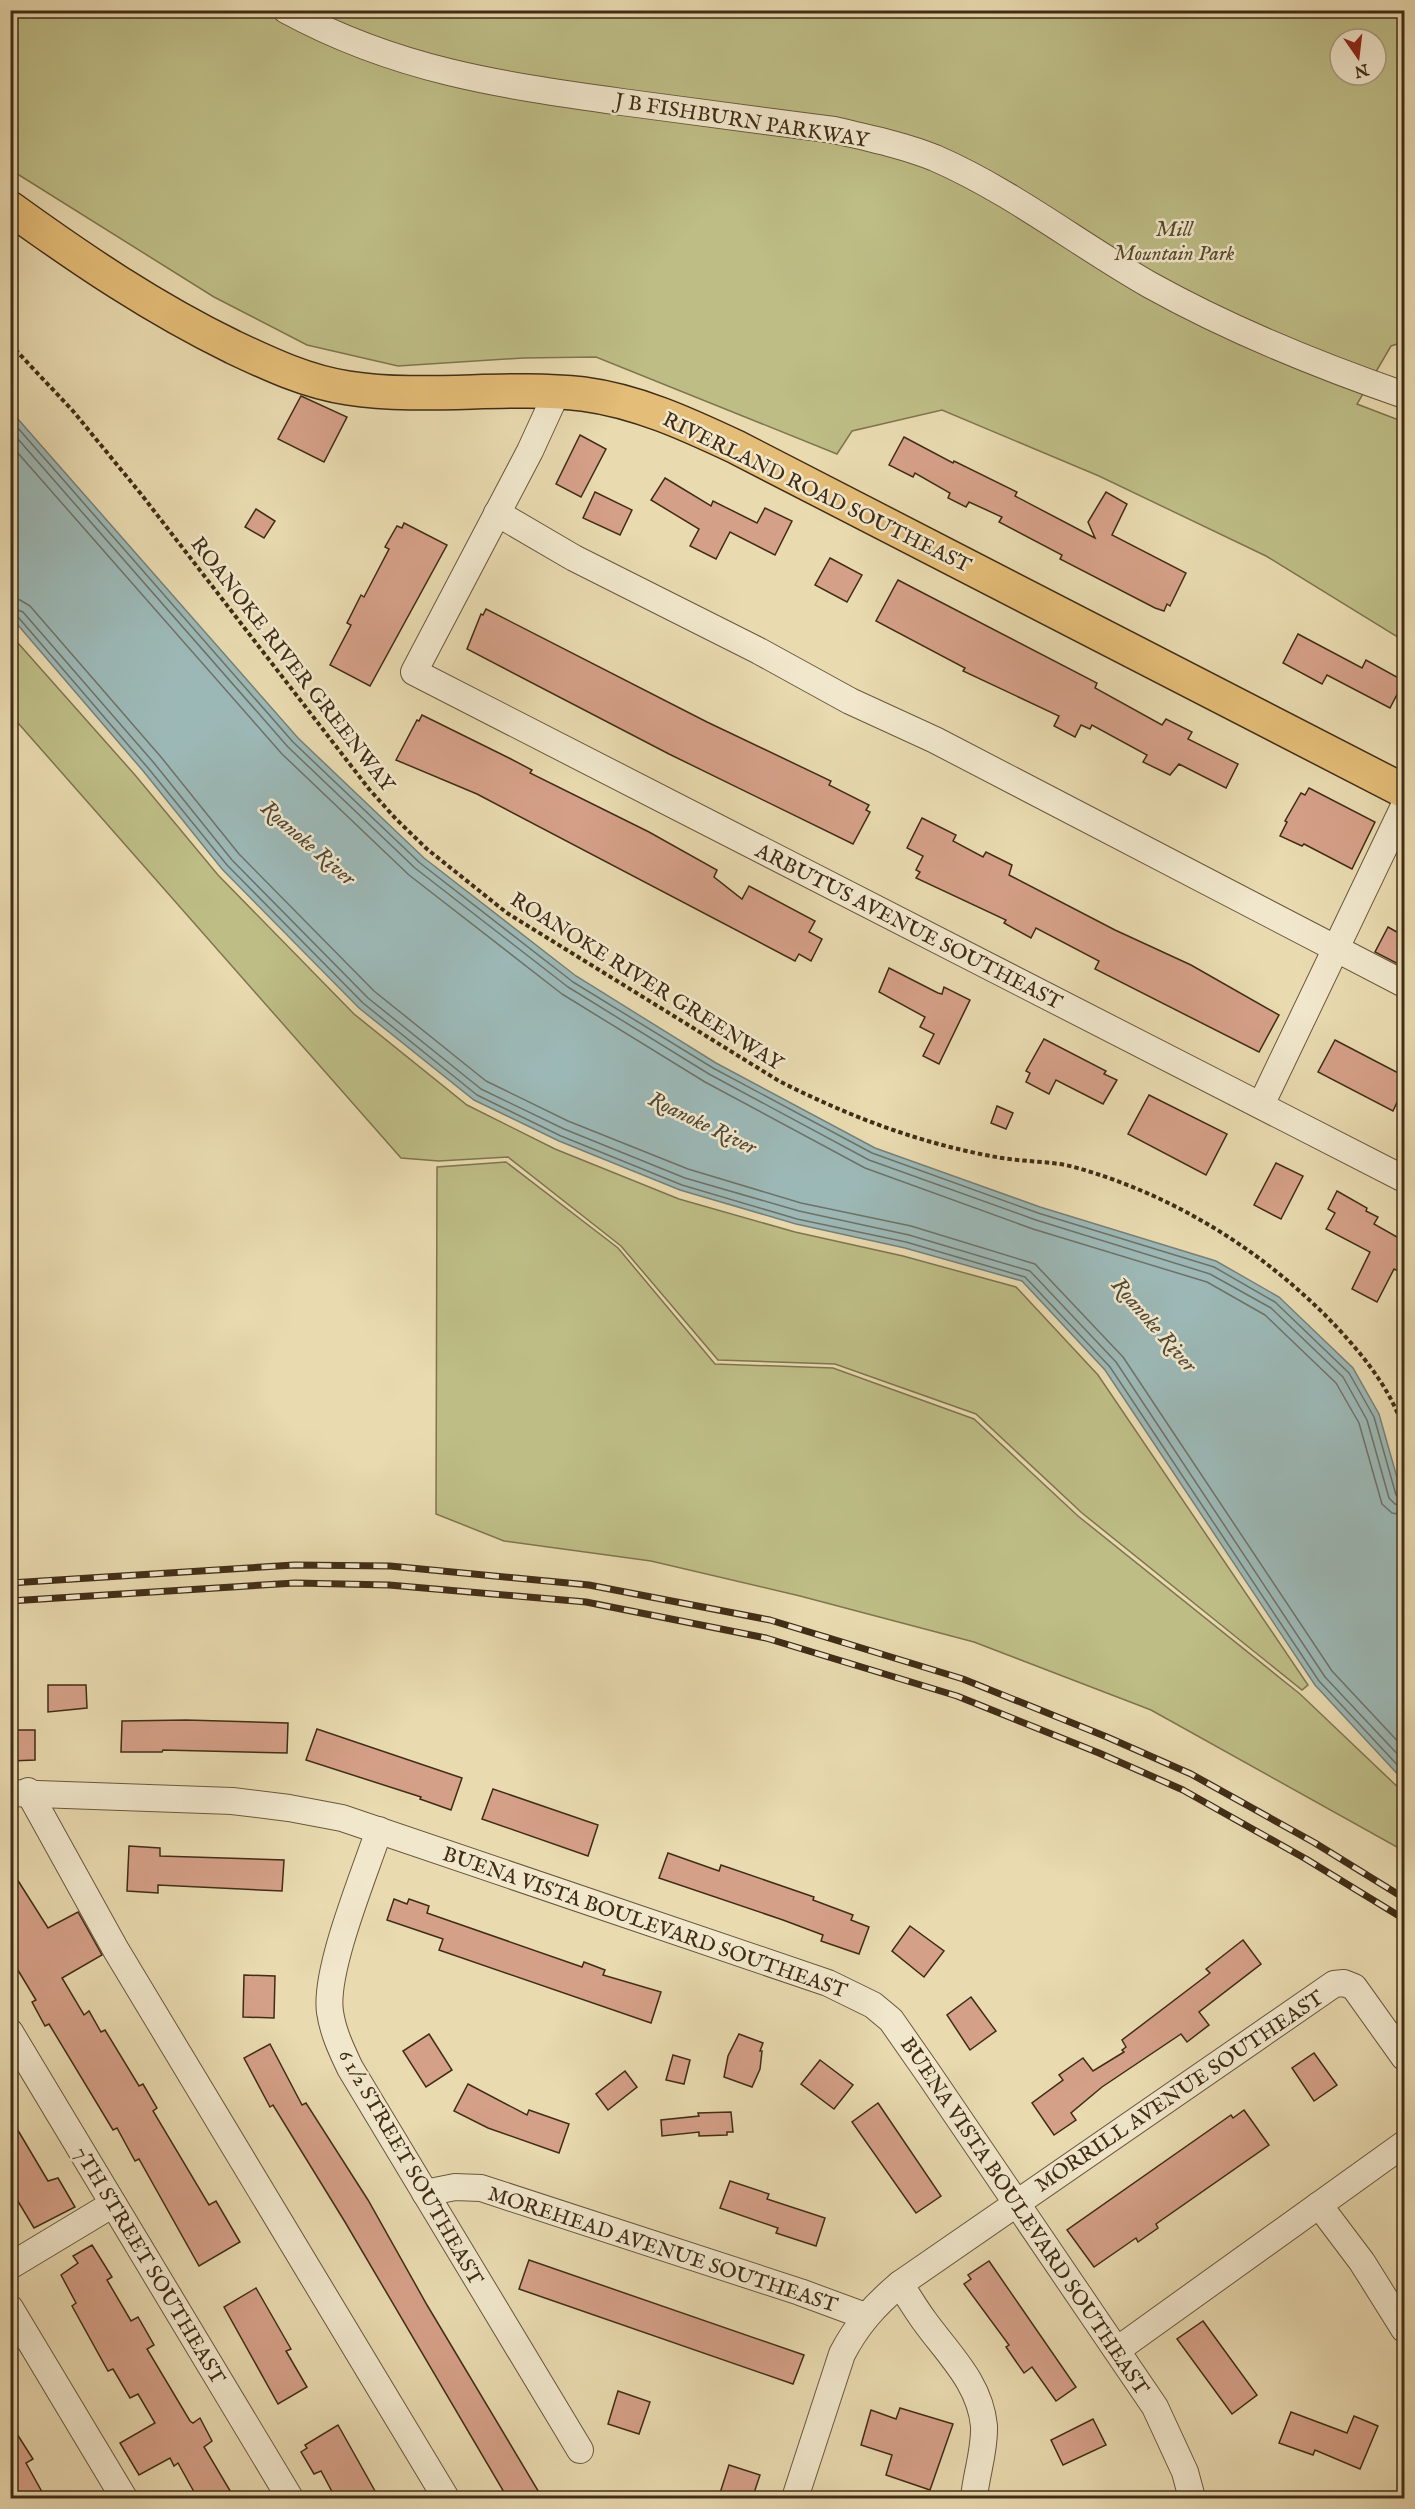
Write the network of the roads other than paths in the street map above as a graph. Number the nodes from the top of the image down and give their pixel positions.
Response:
1 (286, 10) edge
2 (10, 208) edge
3 (556, 392) junction
4 (1404, 395) edge
5 (497, 513) junction
6 (1404, 791) edge
7 (1404, 806) edge
8 (1337, 950) junction
9 (1404, 984) edge
10 (1262, 1105) junction
11 (1404, 1179) edge
12 (19, 1792) edge
13 (379, 1830) junction
14 (10, 2032) edge
15 (1404, 2057) edge
16 (1404, 2144) edge
17 (425, 2193) junction
18 (1016, 2202) junction
19 (113, 2204) junction
20 (1319, 2205) junction
21 (10, 2266) edge
22 (900, 2284) junction
23 (10, 2308) edge
24 (865, 2316) junction
25 (1404, 2329) edge
26 (1117, 2350) junction
27 (580, 2450) dead end
28 (124, 2499) edge
29 (290, 2499) edge
30 (446, 2499) edge
31 (795, 2499) edge
32 (974, 2499) edge
33 (1192, 2499) edge

1 - 4 street, J B FISHBURN PARKWAY
2 - 3 main road, RIVERLAND ROAD SOUTHEAST
3 - 5 street
3 - 6 main road, RIVERLAND ROAD SOUTHEAST
5 - 8 street
5 - 10 street, ARBUTUS AVENUE SOUTHEAST
7 - 8 street
8 - 9 street
8 - 10 street
10 - 11 street, ARBUTUS AVENUE SOUTHEAST
12 - 13 street, BUENA VISTA BOULEVARD SOUTHEAST
12 - 30 street
13 - 17 street, 6 1/2 STREET SOUTHEAST
13 - 18 street, BUENA VISTA BOULEVARD SOUTHEAST
14 - 19 street, 7TH STREET SOUTHEAST
15 - 18 street, MORRILL AVENUE SOUTHEAST
16 - 20 street
17 - 24 street, MOREHEAD AVENUE SOUTHEAST
17 - 27 street, 6 1/2 STREET SOUTHEAST
18 - 22 street, MORRILL AVENUE SOUTHEAST
18 - 26 street, BUENA VISTA BOULEVARD SOUTHEAST
19 - 21 street
19 - 29 street, 7TH STREET SOUTHEAST
20 - 25 street
20 - 26 street
22 - 24 street, MORRILL AVENUE SOUTHEAST
22 - 32 street
23 - 28 street
24 - 31 street, MORRILL AVENUE SOUTHEAST
26 - 33 street, BUENA VISTA BOULEVARD SOUTHEAST

